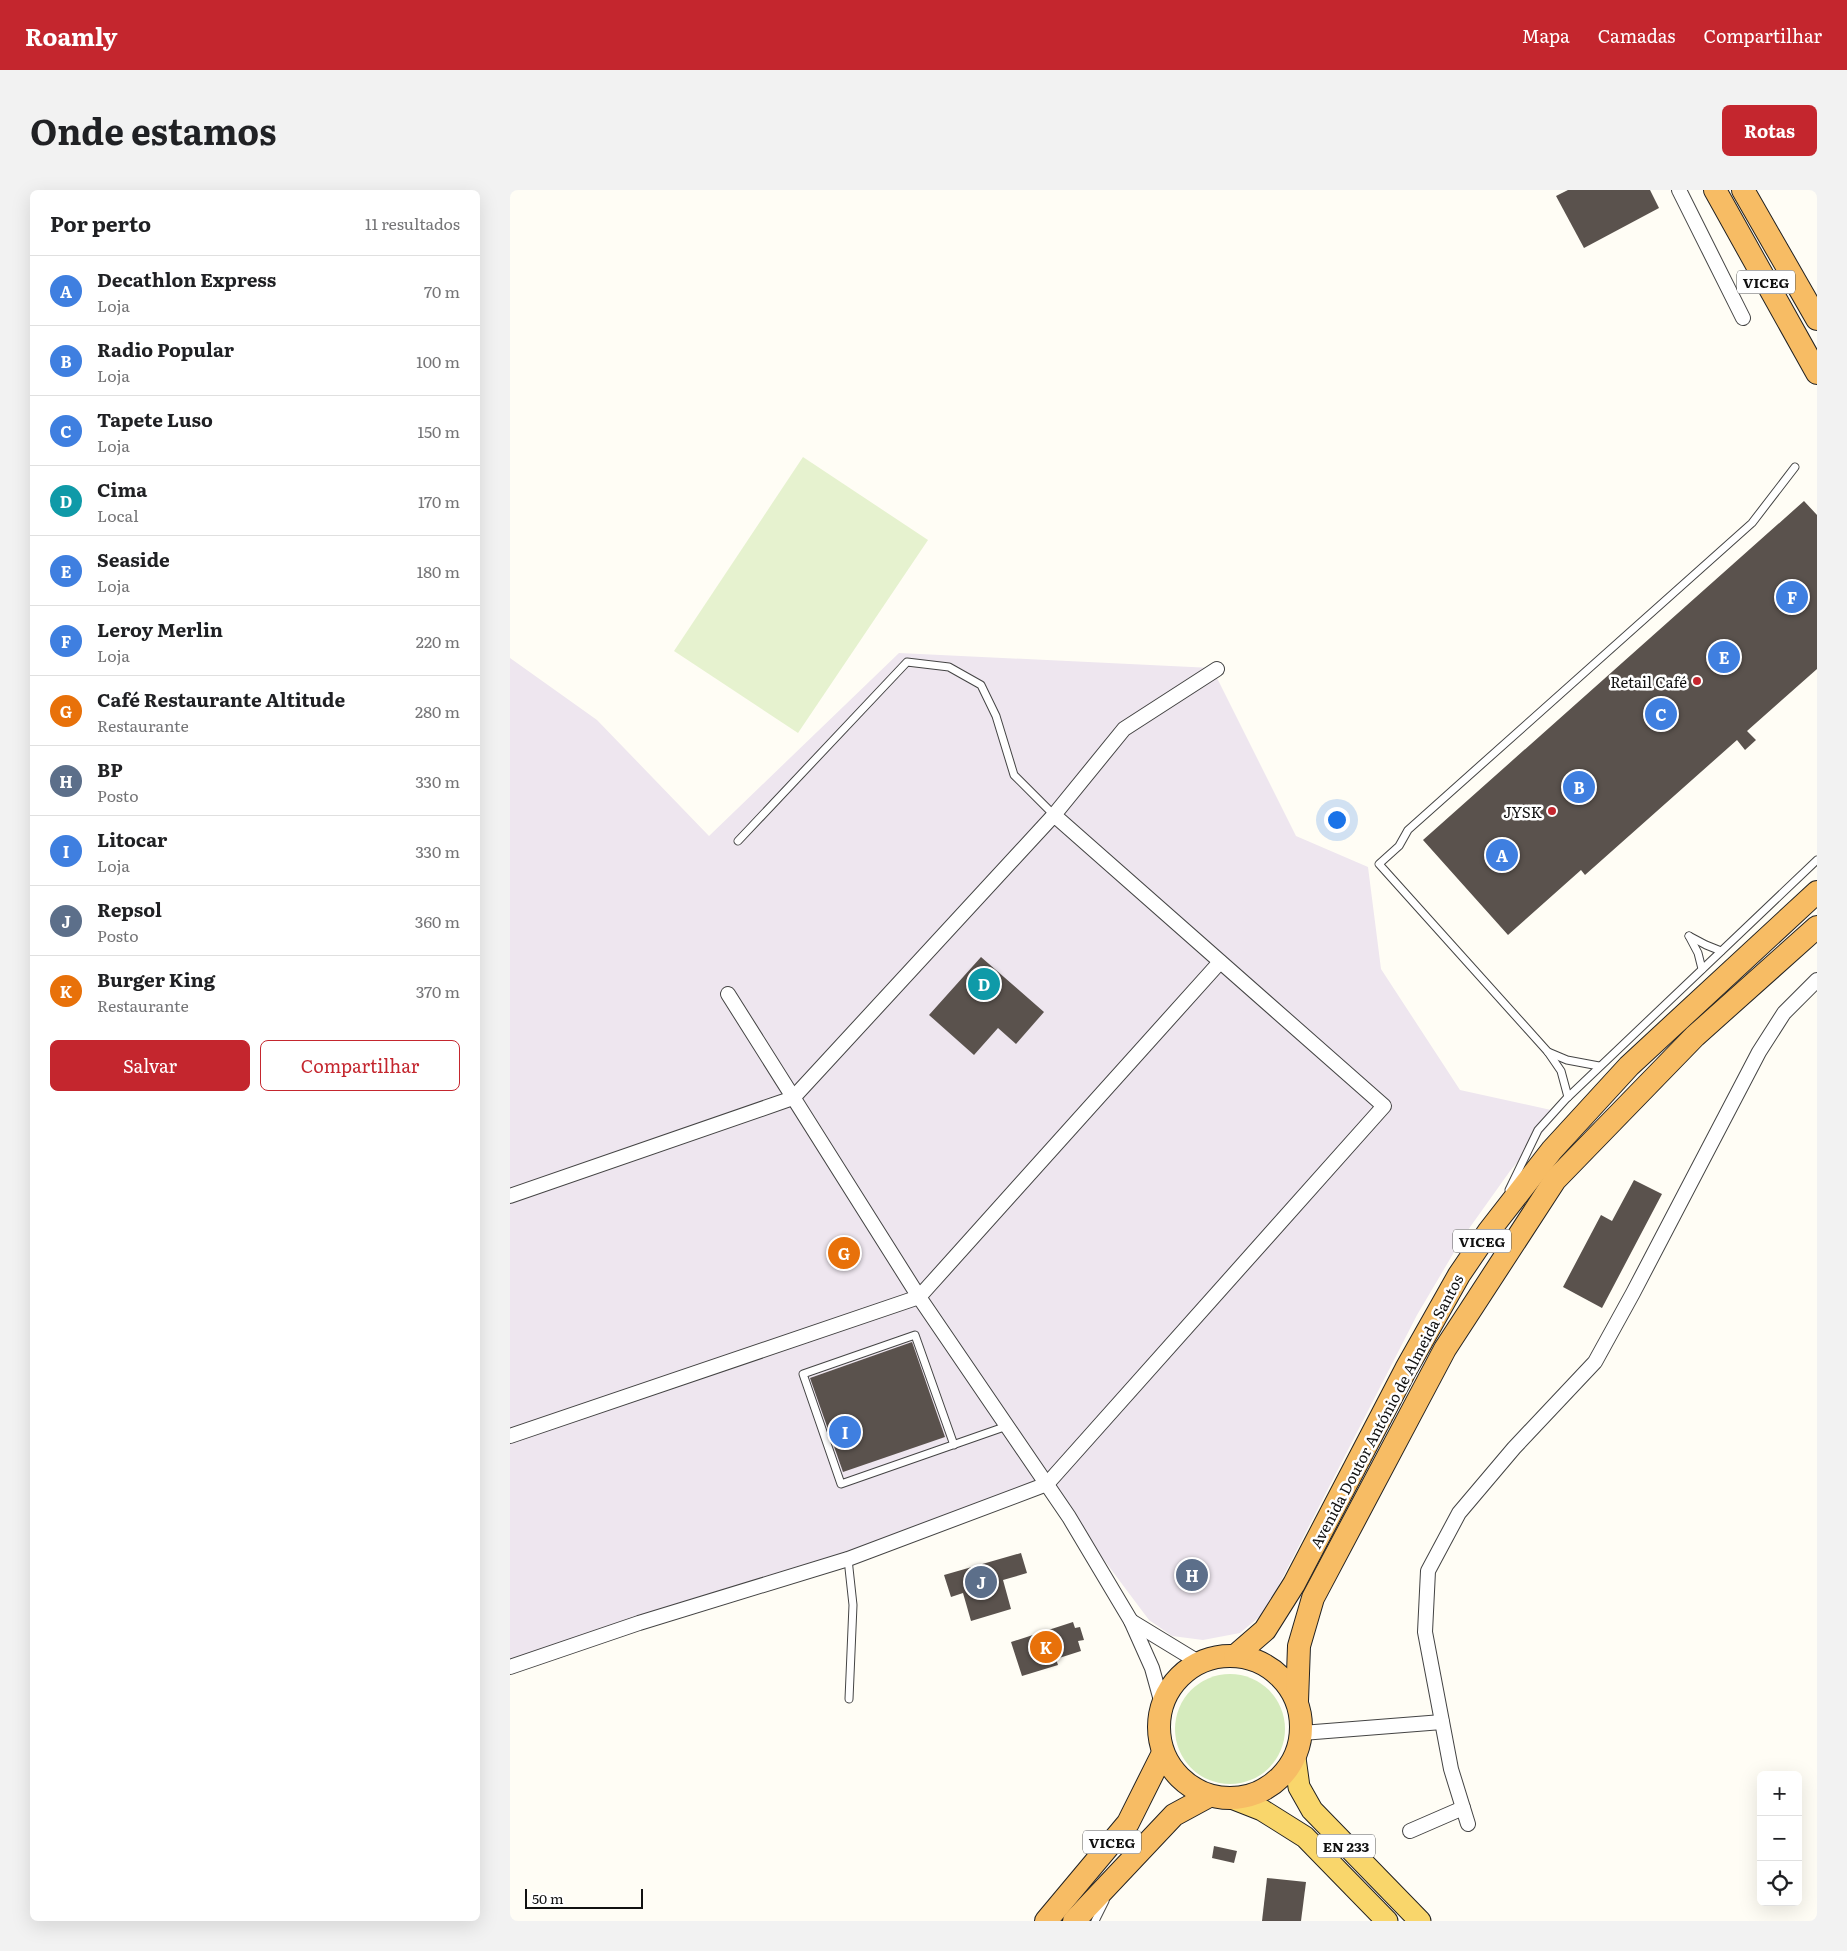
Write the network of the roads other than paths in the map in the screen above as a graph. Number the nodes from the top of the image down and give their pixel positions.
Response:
1 (1679, 190) edge
2 (1715, 190) edge
3 (1743, 190) edge
4 (1743, 318) dead end
5 (1817, 319) edge
6 (1817, 373) edge
7 (1795, 467) dead end
8 (1217, 669) dead end
9 (1054, 815) junction
10 (738, 841) dead end
11 (1817, 860) edge
12 (1817, 892) edge
13 (1817, 927) edge
14 (1721, 951) junction
15 (1220, 962) junction
16 (1702, 969) junction
17 (1817, 980) edge
18 (728, 994) dead end
19 (1548, 1052) junction
20 (1599, 1066) junction
21 (1568, 1097) junction
22 (793, 1098) junction
23 (510, 1196) edge
24 (1489, 1231) junction
25 (919, 1297) junction
26 (1008, 1426) junction
27 (510, 1436) edge
28 (954, 1445) junction
29 (1047, 1484) junction
30 (848, 1559) junction
31 (1131, 1621) junction
32 (1234, 1656) junction
33 (1200, 1662) junction
34 (510, 1667) edge
35 (849, 1699) dead end
36 (1296, 1701) junction
37 (1162, 1704) junction
38 (1442, 1722) junction
39 (1302, 1733) junction
40 (1163, 1753) junction
41 (1295, 1758) junction
42 (1209, 1796) junction
43 (1234, 1799) junction
44 (1463, 1808) junction
45 (1468, 1824) dead end
46 (1410, 1830) dead end
47 (1118, 1873) junction
48 (1362, 1896) junction
49 (1046, 1921) edge
50 (1074, 1921) edge
51 (1095, 1921) edge
52 (1377, 1921) edge
53 (1387, 1921) edge
54 (1420, 1921) edge

1 - 4 street
2 - 6 highway, VICEG
3 - 5 highway, VICEG
7 - 19 lane
8 - 9 street
9 - 10 lane
9 - 15 street
9 - 22 street
11 - 14 lane
12 - 24 highway, Avenida Doutor António de Almeida Santos / VICEG
13 - 36 highway, Avenida Doutor António de Almeida Santos / VICEG
14 - 16 lane
14 - 16 lane
15 - 25 street
15 - 29 street
16 - 20 lane
17 - 38 street
18 - 22 street
19 - 20 lane
19 - 21 lane
20 - 21 lane
21 - 24 lane
22 - 23 street
22 - 25 street
24 - 32 highway, Avenida Doutor António de Almeida Santos / VICEG
25 - 26 street
25 - 27 street
26 - 28 lane
26 - 29 street
28 - 28 lane
29 - 30 street
29 - 31 street
30 - 34 street
30 - 35 lane
31 - 33 street
31 - 37 street
32 - 33 highway
32 - 36 highway
33 - 37 highway
36 - 39 highway
37 - 40 highway
38 - 39 street
38 - 44 street
39 - 41 highway
40 - 42 highway
40 - 49 highway, VICEG
41 - 43 highway
41 - 54 main road, EN 233
42 - 43 highway
42 - 47 highway, VICEG
43 - 48 main road, EN 233
44 - 45 street
44 - 46 street
47 - 50 highway, VICEG
47 - 51 lane
48 - 52 street
48 - 53 main road, EN 233

